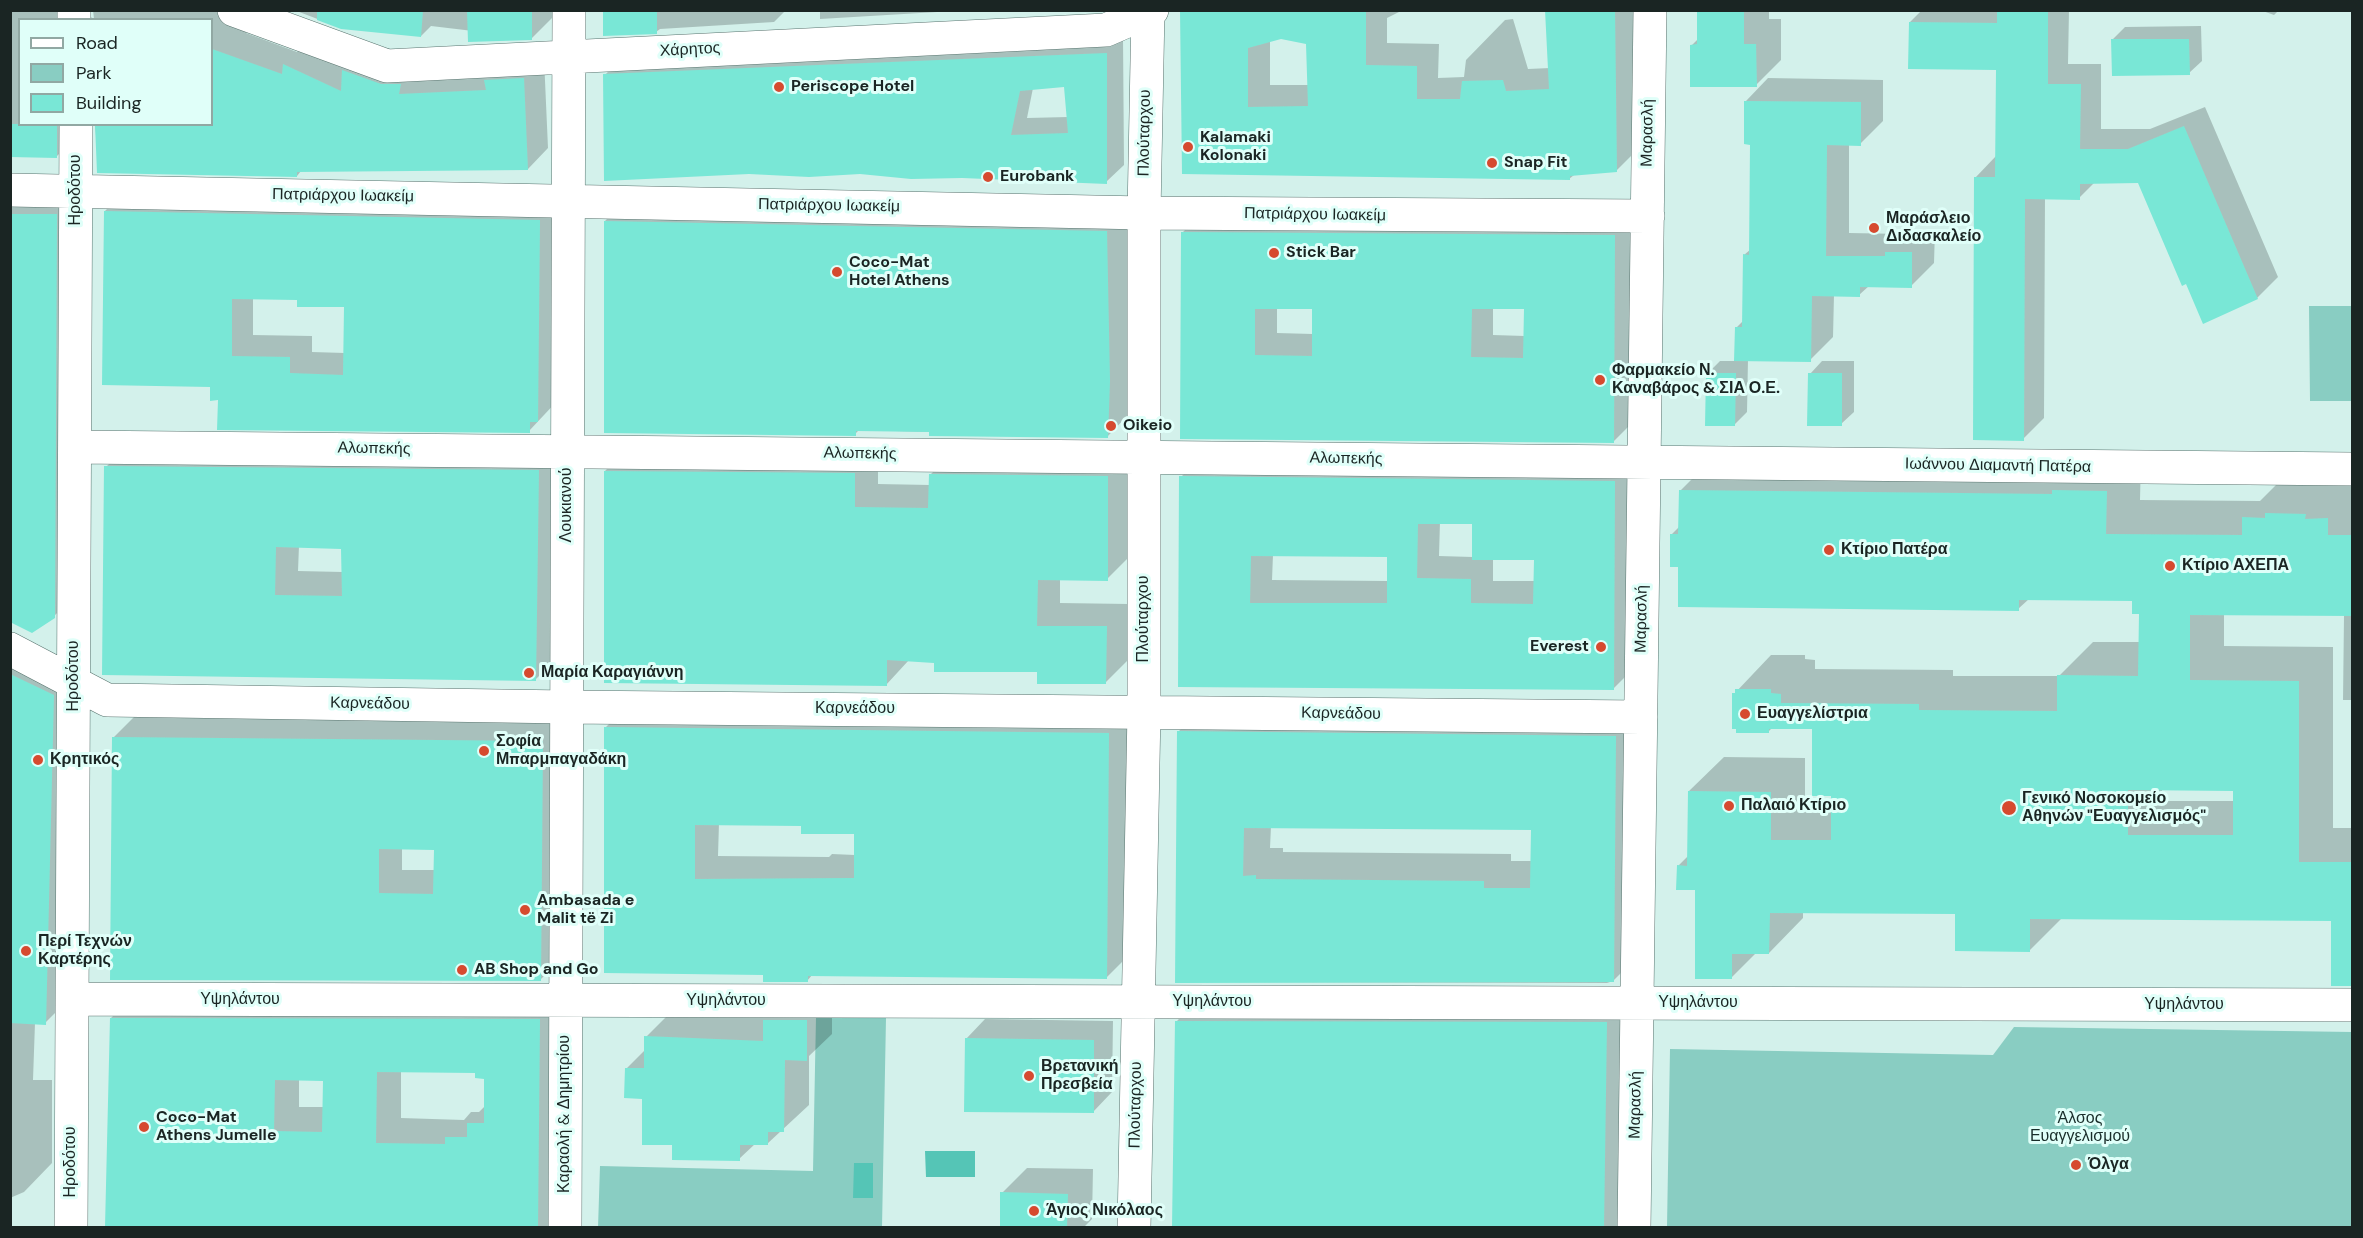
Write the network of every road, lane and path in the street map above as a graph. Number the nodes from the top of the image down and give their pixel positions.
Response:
1 (234, 10) edge
2 (569, 10) edge
3 (1650, 10) edge
4 (1149, 11) edge
5 (569, 57) junction
6 (76, 126) edge
7 (10, 190) edge
8 (77, 190) junction
9 (569, 201) junction
10 (1144, 213) junction
11 (1648, 216) junction
12 (75, 447) junction
13 (568, 452) junction
14 (1143, 457) junction
15 (1644, 462) junction
16 (2352, 469) edge
17 (10, 649) edge
18 (74, 683) junction
19 (567, 707) junction
20 (1144, 711) junction
21 (1641, 717) junction
22 (72, 999) junction
23 (566, 1000) junction
24 (1137, 1002) junction
25 (1637, 1003) junction
26 (2352, 1005) edge
27 (71, 1227) edge
28 (565, 1227) edge
29 (1134, 1227) edge
30 (1634, 1227) edge

1 - 5 street, Χάρητος
2 - 5 street, Λουκιανού
3 - 11 street, Μαρασλή
4 - 5 street, Χάρητος
4 - 10 street, Πλούταρχου
5 - 9 street, Λουκιανού
6 - 8 street, Ηροδότου
7 - 8 street, Πατριάρχου Ιωακείμ
8 - 9 street, Πατριάρχου Ιωακείμ
8 - 12 street, Ηροδότου
9 - 10 street, Πατριάρχου Ιωακείμ
9 - 13 street, Λουκιανού
10 - 11 street, Πατριάρχου Ιωακείμ
10 - 14 street, Πλούταρχου
11 - 15 street, Μαρασλή
12 - 13 street, Αλωπεκής
12 - 18 street, Ηροδότου
13 - 14 street, Αλωπεκής
13 - 19 street, Λουκιανού
14 - 15 street, Αλωπεκής
14 - 20 street, Πλούταρχου
15 - 16 street, Ιωάννου Διαμαντή Πατέρα
15 - 21 street, Μαρασλή
17 - 18 street, Καρνεάδου
18 - 19 street, Καρνεάδου
18 - 22 street, Ηροδότου
19 - 20 street, Καρνεάδου
19 - 23 street, Λουκιανού
20 - 21 street, Καρνεάδου
20 - 24 street, Πλούταρχου
21 - 25 street, Μαρασλή
22 - 23 street, Υψηλάντου
22 - 27 street, Ηροδότου
23 - 24 street, Υψηλάντου
23 - 28 street, Καραολή & Δημητρίου
24 - 25 street, Υψηλάντου
24 - 29 street, Πλούταρχου
25 - 26 street, Υψηλάντου
25 - 30 street, Μαρασλή

